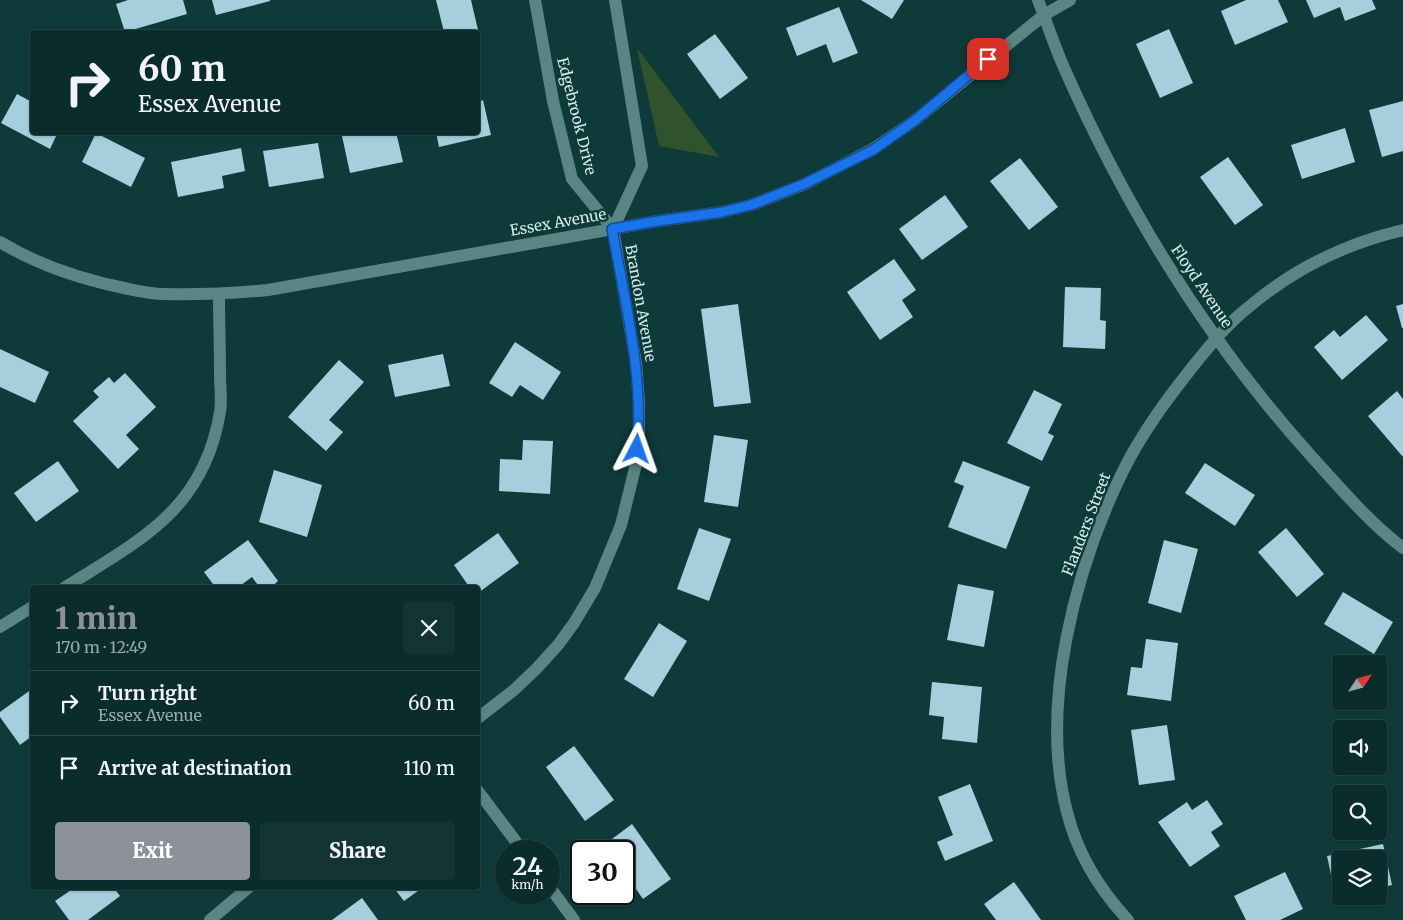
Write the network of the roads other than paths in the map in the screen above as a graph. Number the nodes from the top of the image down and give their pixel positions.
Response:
1 (535, 0) edge
2 (615, 0) edge
3 (1038, 0) edge
4 (1070, 0) edge
5 (1044, 15) junction
6 (612, 229) junction
7 (1403, 230) edge
8 (0, 242) edge
9 (219, 294) junction
10 (1217, 337) junction
11 (1403, 548) edge
12 (69, 585) edge
13 (30, 608) edge
14 (0, 627) edge
15 (480, 716) edge
16 (480, 794) edge
17 (514, 840) edge
18 (246, 890) edge
19 (560, 901) edge
20 (210, 920) edge
21 (574, 920) edge
22 (1128, 920) edge

1 - 6 street, Edgebrook Drive
2 - 6 street
3 - 5 street, Floyd Avenue
4 - 5 street, Essex Avenue
5 - 6 street, Essex Avenue
5 - 10 street, Floyd Avenue
6 - 9 street, Essex Avenue
6 - 15 street, Brandon Avenue
7 - 10 street, Flanders Street
8 - 9 street, Essex Avenue
9 - 12 street
10 - 11 street, Floyd Avenue
10 - 22 street, Flanders Street
13 - 14 street
16 - 17 street
18 - 20 street
19 - 21 street

